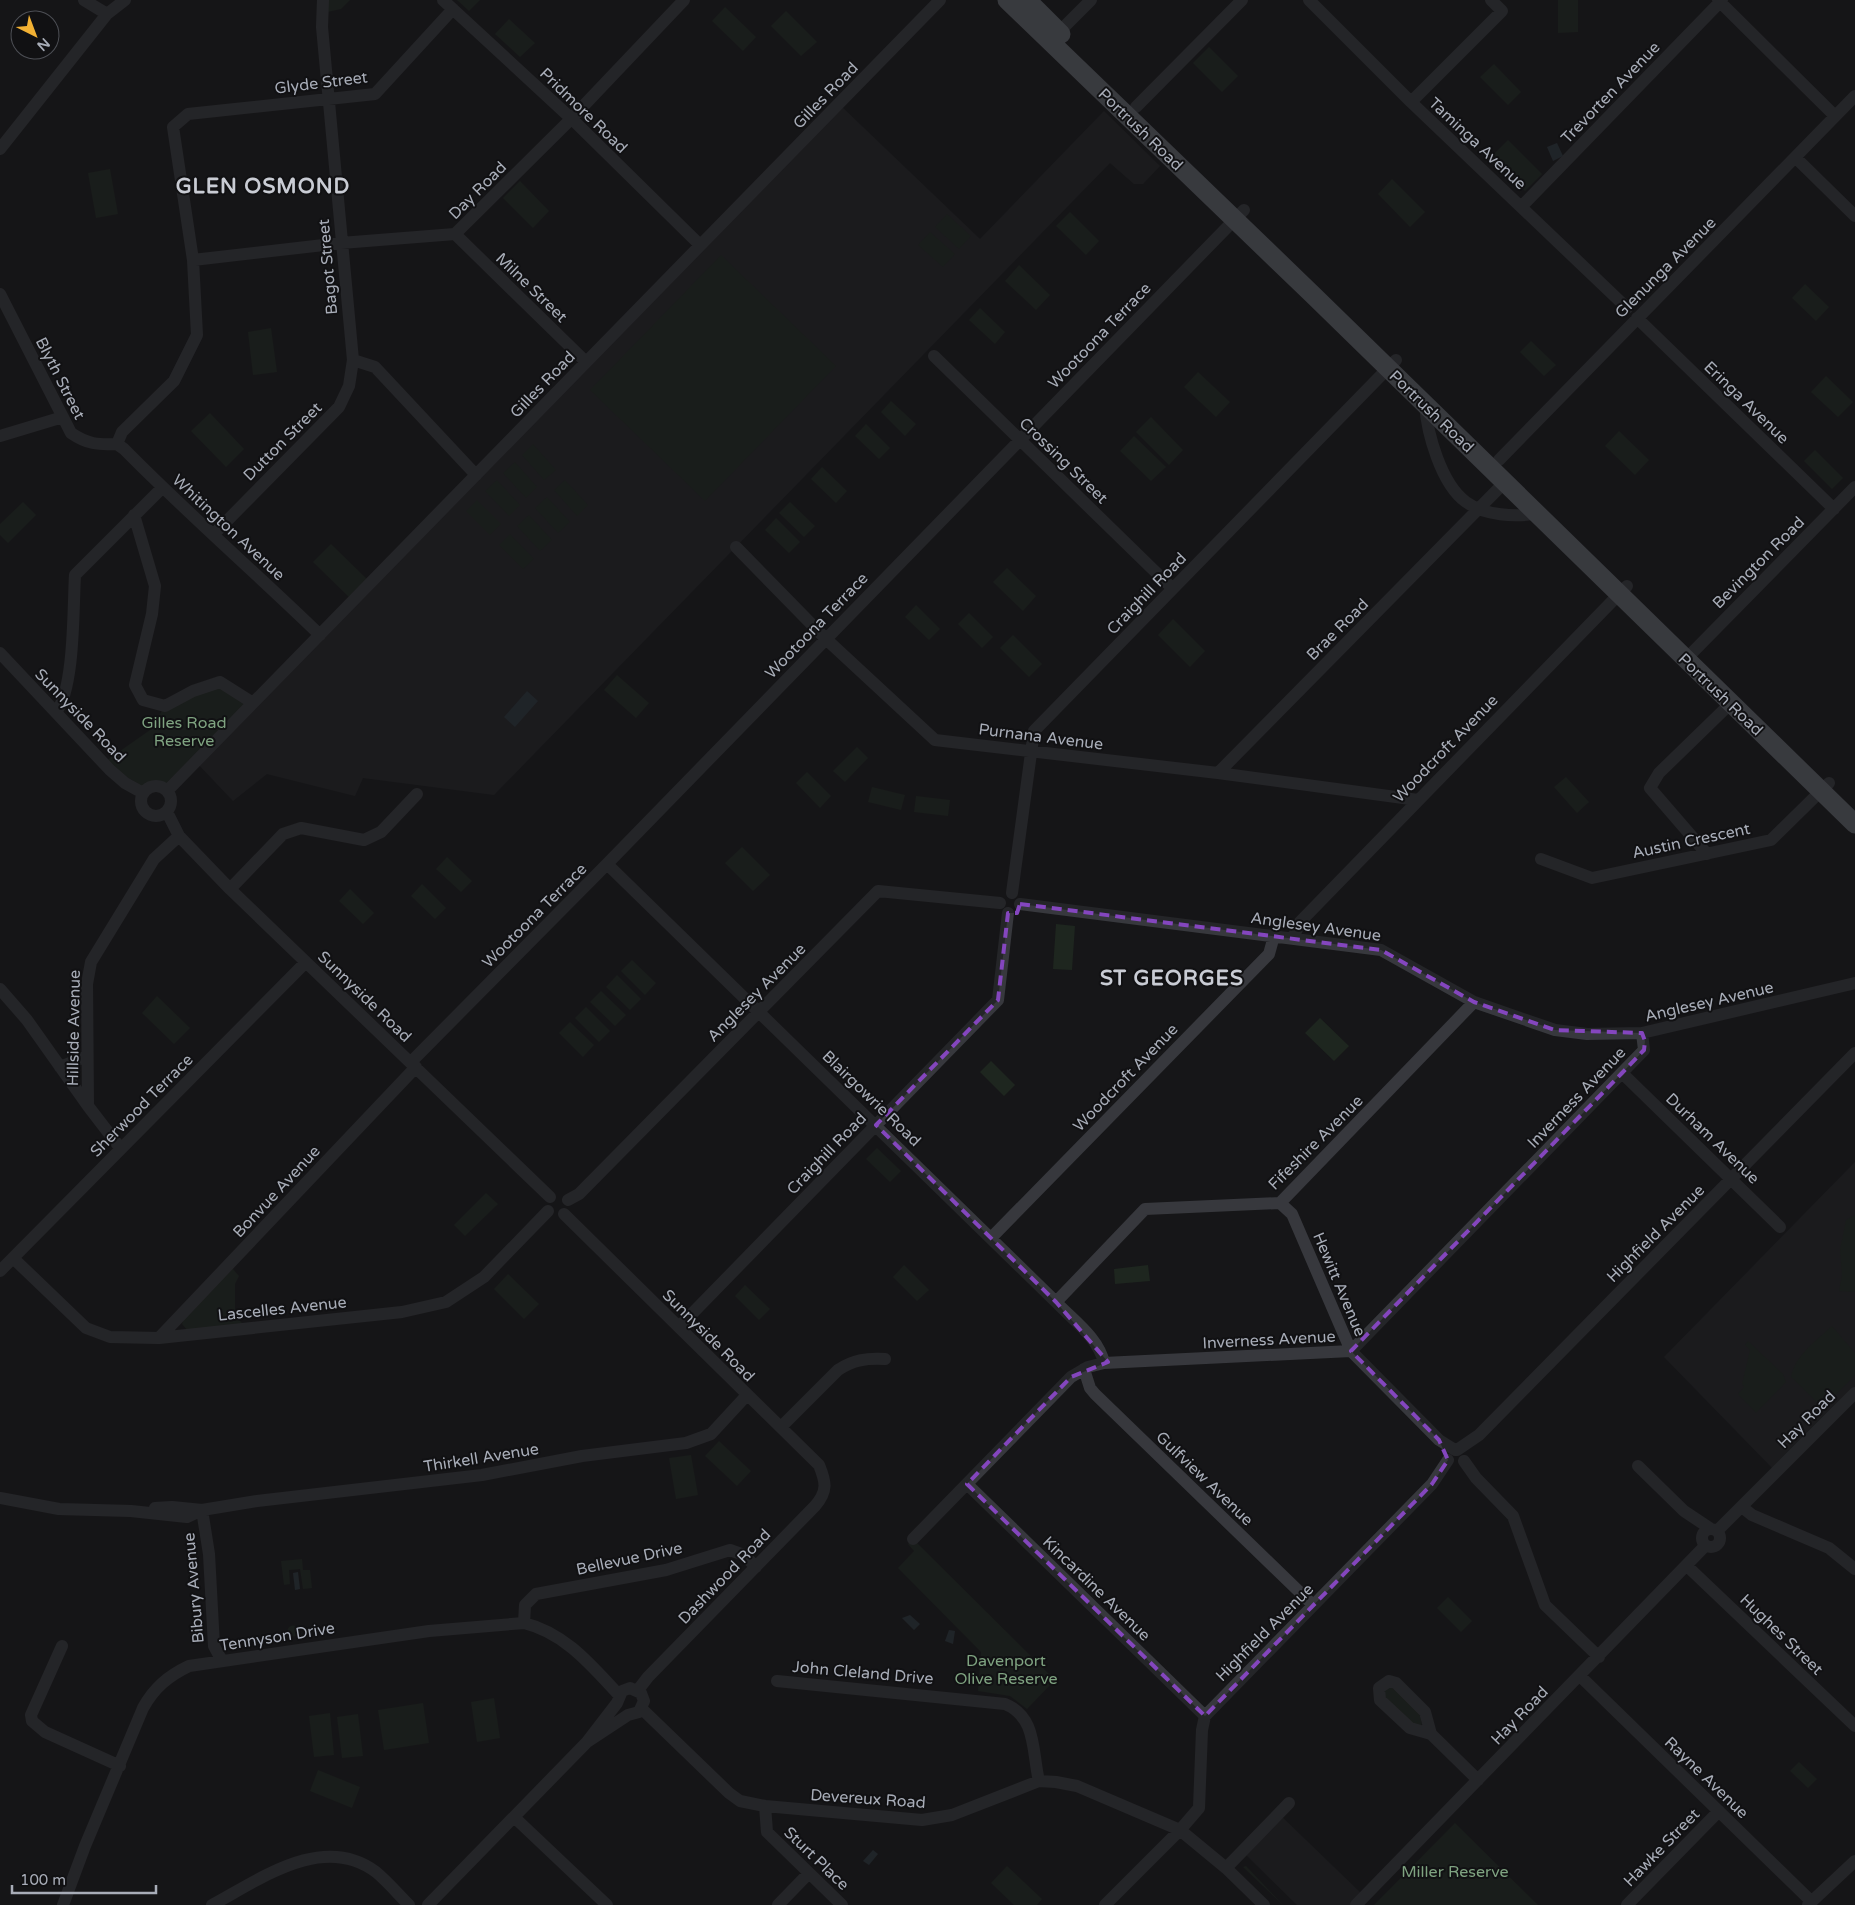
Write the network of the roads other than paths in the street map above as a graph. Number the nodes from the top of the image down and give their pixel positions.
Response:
1 (84, 0) edge
2 (125, 0) edge
3 (323, 0) edge
4 (443, 0) edge
5 (684, 0) edge
6 (940, 0) edge
7 (1007, 0) edge
8 (1026, 0) edge
9 (1091, 0) edge
10 (1242, 0) edge
11 (1308, 0) edge
12 (1491, 0) edge
13 (1720, 1) edge
14 (453, 9) junction
15 (107, 14) junction
16 (1055, 37) junction
17 (1855, 96) edge
18 (329, 98) junction
19 (1411, 102) junction
20 (1136, 107) junction
21 (1835, 116) junction
22 (571, 118) junction
23 (0, 149) edge
24 (1796, 158) junction
25 (1521, 207) junction
26 (1240, 215) junction
27 (1855, 216) edge
28 (455, 234) junction
29 (341, 243) junction
30 (700, 246) junction
31 (193, 260) junction
32 (0, 294) edge
33 (1627, 308) dead end
34 (1637, 318) junction
35 (934, 356) dead end
36 (352, 360) junction
37 (586, 362) junction
38 (1392, 364) junction
39 (1425, 404) junction
40 (62, 417) junction
41 (0, 436) edge
42 (1020, 439) junction
43 (117, 444) junction
44 (1498, 460) junction
45 (476, 475) junction
46 (1505, 482) junction
47 (162, 488) junction
48 (1854, 489) edge
49 (1479, 508) junction
50 (1834, 509) junction
51 (1537, 513) junction
52 (134, 515) junction
53 (214, 534) junction
54 (736, 547) dead end
55 (1172, 588) junction
56 (1623, 590) junction
57 (320, 635) junction
58 (826, 638) junction
59 (0, 653) edge
60 (1690, 656) junction
61 (253, 703) junction
62 (1731, 703) junction
63 (56, 712) junction
64 (1030, 750) junction
65 (1218, 773) junction
66 (182, 776) junction
67 (125, 782) junction
68 (1825, 786) junction
69 (167, 791) junction
70 (143, 793) junction
71 (417, 794) dead end
72 (1418, 800) junction
73 (1855, 808) edge
74 (167, 812) junction
75 (1855, 824) edge
76 (179, 836) junction
77 (1707, 854) junction
78 (1541, 859) dead end
79 (607, 864) junction
80 (230, 888) junction
81 (1012, 893) junction
82 (1020, 904) junction
83 (1004, 908) junction
84 (1274, 936) junction
85 (1293, 938) junction
86 (306, 962) junction
87 (1855, 983) edge
88 (0, 989) edge
89 (1474, 1002) junction
90 (759, 1012) junction
91 (1642, 1033) junction
92 (1855, 1053) edge
93 (87, 1056) junction
94 (413, 1064) junction
95 (60, 1067) junction
96 (1622, 1073) junction
97 (88, 1106) junction
98 (876, 1125) junction
99 (121, 1148) junction
100 (1732, 1178) junction
101 (550, 1197) junction
102 (568, 1200) junction
103 (1280, 1203) junction
104 (548, 1211) junction
105 (564, 1214) junction
106 (1780, 1227) dead end
107 (991, 1238) junction
108 (13, 1258) junction
109 (0, 1271) edge
110 (1056, 1302) junction
111 (679, 1327) junction
112 (159, 1338) junction
113 (1351, 1351) junction
114 (885, 1359) dead end
115 (1104, 1363) junction
116 (1084, 1369) junction
117 (1855, 1393) edge
118 (747, 1395) junction
119 (781, 1427) junction
120 (1456, 1459) junction
121 (1638, 1466) dead end
122 (826, 1482) joint
123 (967, 1484) junction
124 (0, 1498) edge
125 (1742, 1507) junction
126 (202, 1510) junction
127 (1709, 1536) junction
128 (913, 1539) dead end
129 (1687, 1566) junction
130 (756, 1567) junction
131 (1855, 1569) edge
132 (1313, 1605) junction
133 (524, 1623) junction
134 (212, 1624) junction
135 (62, 1646) dead end
136 (1598, 1657) junction
137 (222, 1661) junction
138 (200, 1664) junction
139 (1580, 1676) junction
140 (777, 1681) dead end
141 (638, 1690) junction
142 (618, 1699) junction
143 (642, 1709) junction
144 (628, 1714) junction
145 (1205, 1716) junction
146 (1855, 1726) edge
147 (1431, 1734) junction
148 (587, 1742) junction
149 (120, 1766) junction
150 (1478, 1780) junction
151 (1038, 1781) junction
152 (1289, 1804) dead end
153 (765, 1806) junction
154 (1719, 1811) junction
155 (514, 1817) junction
156 (1180, 1830) junction
157 (1855, 1861) edge
158 (1226, 1868) junction
159 (809, 1873) junction
160 (1810, 1903) edge
161 (64, 1905) edge
162 (212, 1905) edge
163 (409, 1905) edge
164 (428, 1905) edge
165 (607, 1905) edge
166 (778, 1905) edge
167 (842, 1905) edge
168 (1105, 1905) edge
169 (1264, 1905) edge
170 (1356, 1905) edge
171 (1627, 1905) edge

1 - 15 street
2 - 15 street
3 - 18 street, Bagot Street
4 - 14 street, Pridmore Road
5 - 22 street, Day Road
6 - 30 street, Gilles Road
7 - 16 highway, Portrush Road
8 - 16 highway, Portrush Road
9 - 16 street
10 - 20 street
11 - 19 street, Taminga Avenue
12 - 19 street
13 - 21 street
13 - 25 street, Trevorten Avenue
14 - 18 street, Glyde Street
14 - 22 street, Pridmore Road
15 - 23 street
16 - 20 highway, Portrush Road
16 - 26 highway, Portrush Road
17 - 21 street, Glenunga Avenue
18 - 29 street, Bagot Street
18 - 31 street, Glyde Street
19 - 25 street, Taminga Avenue
20 - 26 highway, Portrush Road
21 - 24 street, Glenunga Avenue
22 - 28 street, Day Road
22 - 30 street, Pridmore Road
24 - 27 street
24 - 34 street, Glenunga Avenue
25 - 33 street, Taminga Avenue
26 - 38 highway, Portrush Road
26 - 42 street, Wootoona Terrace
28 - 29 street, Day Road
28 - 37 street, Milne Street
29 - 31 street, Day Road
29 - 36 street, Bagot Street
30 - 37 street, Gilles Road
31 - 43 street
32 - 40 street, Blyth Street
34 - 44 street, Glenunga Avenue
34 - 50 street, Eringa Avenue
35 - 42 street, Crossing Street
36 - 45 street
36 - 53 street, Dutton Street
37 - 45 street, Gilles Road
38 - 39 highway, Portrush Road
38 - 44 highway, Portrush Road
38 - 55 street, Craighill Road
39 - 46 highway, Portrush Road
39 - 49 street
40 - 41 street
40 - 43 street, Blyth Street
42 - 55 street, Crossing Street
42 - 58 street, Wootoona Terrace
43 - 47 street, Whitington Avenue
44 - 56 highway, Portrush Road
45 - 57 street, Gilles Road
46 - 49 street, Brae Road
46 - 51 highway, Portrush Road
47 - 52 street
47 - 53 street, Whitington Avenue
48 - 50 street, Bevington Road
49 - 51 street
49 - 65 street, Brae Road
50 - 60 street, Bevington Road
51 - 56 highway, Portrush Road
52 - 61 street
52 - 63 street
53 - 57 street, Whitington Avenue
54 - 58 street, Purnana Avenue
55 - 64 street, Craighill Road
56 - 60 highway, Portrush Road
56 - 72 street, Woodcroft Avenue
57 - 61 street, Gilles Road
58 - 64 street, Purnana Avenue
58 - 79 street, Wootoona Terrace
59 - 63 street, Sunnyside Road
60 - 62 highway, Portrush Road
60 - 68 highway, Portrush Road
61 - 66 street, Gilles Road
62 - 68 highway, Portrush Road
62 - 77 street
63 - 67 street, Sunnyside Road
64 - 65 street, Purnana Avenue
64 - 81 street, Craighill Road
65 - 72 street, Purnana Avenue
66 - 67 street
66 - 69 street, Gilles Road
67 - 70 street, Sunnyside Road
68 - 73 highway, Portrush Road
68 - 75 highway, Portrush Road
68 - 77 street, Austin Crescent
69 - 70 street
69 - 74 street
70 - 74 street
71 - 80 street
72 - 85 street, Woodcroft Avenue
74 - 76 street, Sunnyside Road
76 - 80 street, Sunnyside Road
76 - 93 street, Hillside Avenue
77 - 78 street, Austin Crescent
79 - 90 street, Blairgowrie Road
79 - 94 street, Wootoona Terrace
80 - 86 street, Sunnyside Road
81 - 82 street
81 - 83 street
82 - 83 street
82 - 84 street, Anglesey Avenue
83 - 90 street, Anglesey Avenue
83 - 98 street, Craighill Road
84 - 85 street, Anglesey Avenue
84 - 107 street, Woodcroft Avenue
85 - 89 street, Anglesey Avenue
86 - 94 street, Sunnyside Road
86 - 99 street, Sherwood Terrace
87 - 91 street, Anglesey Avenue
88 - 95 street
89 - 91 street, Anglesey Avenue
89 - 103 street, Fifeshire Avenue
90 - 98 street, Blairgowrie Road
90 - 102 street, Anglesey Avenue
91 - 96 street, Inverness Avenue
92 - 100 street, Highfield Avenue
93 - 95 street
93 - 97 street, Hillside Avenue
94 - 101 street, Sunnyside Road
94 - 112 street, Bonvue Avenue
95 - 97 street
96 - 100 street, Durham Avenue
96 - 113 street, Inverness Avenue
97 - 99 street, Hillside Avenue
98 - 107 street, Blairgowrie Road
98 - 111 street, Craighill Road
99 - 108 street, Sherwood Terrace
100 - 106 street, Durham Avenue
100 - 120 street, Highfield Avenue
101 - 102 street
101 - 104 street
102 - 105 street
103 - 110 street, Fifeshire Avenue
103 - 113 street, Hewitt Avenue
104 - 105 street
104 - 112 street, Lascelles Avenue
105 - 111 street, Sunnyside Road
107 - 110 street, Blairgowrie Road
108 - 109 street, Sherwood Terrace
108 - 112 street, Lascelles Avenue
110 - 115 street, Blairgowrie Road
111 - 118 street, Sunnyside Road
113 - 115 street, Inverness Avenue
113 - 120 street, Hewitt Avenue
114 - 119 street
115 - 116 street, Inverness Avenue
116 - 123 street, Inverness Avenue
116 - 132 street, Gulfview Avenue
117 - 125 street, Hay Road
118 - 119 street, Sunnyside Road
118 - 126 street, Thirkell Avenue
119 - 122 street, Sunnyside Road
120 - 132 street, Highfield Avenue
120 - 136 street, Hewitt Avenue
121 - 127 street
122 - 130 street, Dashwood Road
123 - 128 street, Inverness Avenue
123 - 145 street, Kincardine Avenue
124 - 126 street, Thirkell Avenue
125 - 127 street, Hay Road
125 - 131 street
126 - 134 street, Bibury Avenue
127 - 129 street, Hay Road
129 - 136 street, Hay Road
129 - 146 street, Hughes Street
130 - 133 street, Bellevue Drive
130 - 141 street, Dashwood Road
132 - 145 street, Highfield Avenue
133 - 137 street, Tennyson Drive
133 - 142 street, Tennyson Drive
134 - 137 street, Bibury Avenue
134 - 138 street
135 - 149 street
136 - 139 street, Hay Road
137 - 138 street, Tennyson Drive
138 - 149 street, Tennyson Drive
139 - 150 street, Hay Road
139 - 154 street, Rayne Avenue
140 - 151 street, John Cleland Drive
141 - 142 street
141 - 143 street
142 - 144 street
142 - 148 street
143 - 144 street
143 - 153 street, Devereux Road
144 - 148 street
145 - 156 street
147 - 147 street
147 - 150 street
148 - 155 street
149 - 161 street, Tennyson Drive
150 - 170 street, Hay Road
151 - 153 street, Devereux Road
151 - 156 street, Devereux Road
152 - 158 street
153 - 159 street, Sturt Place
154 - 160 street, Rayne Avenue
154 - 171 street, Hawke Street
155 - 164 street
155 - 165 street
156 - 158 street, Devereux Road
156 - 168 street
157 - 160 street
158 - 169 street, Devereux Road
159 - 166 street
159 - 167 street, Sturt Place
162 - 163 street

